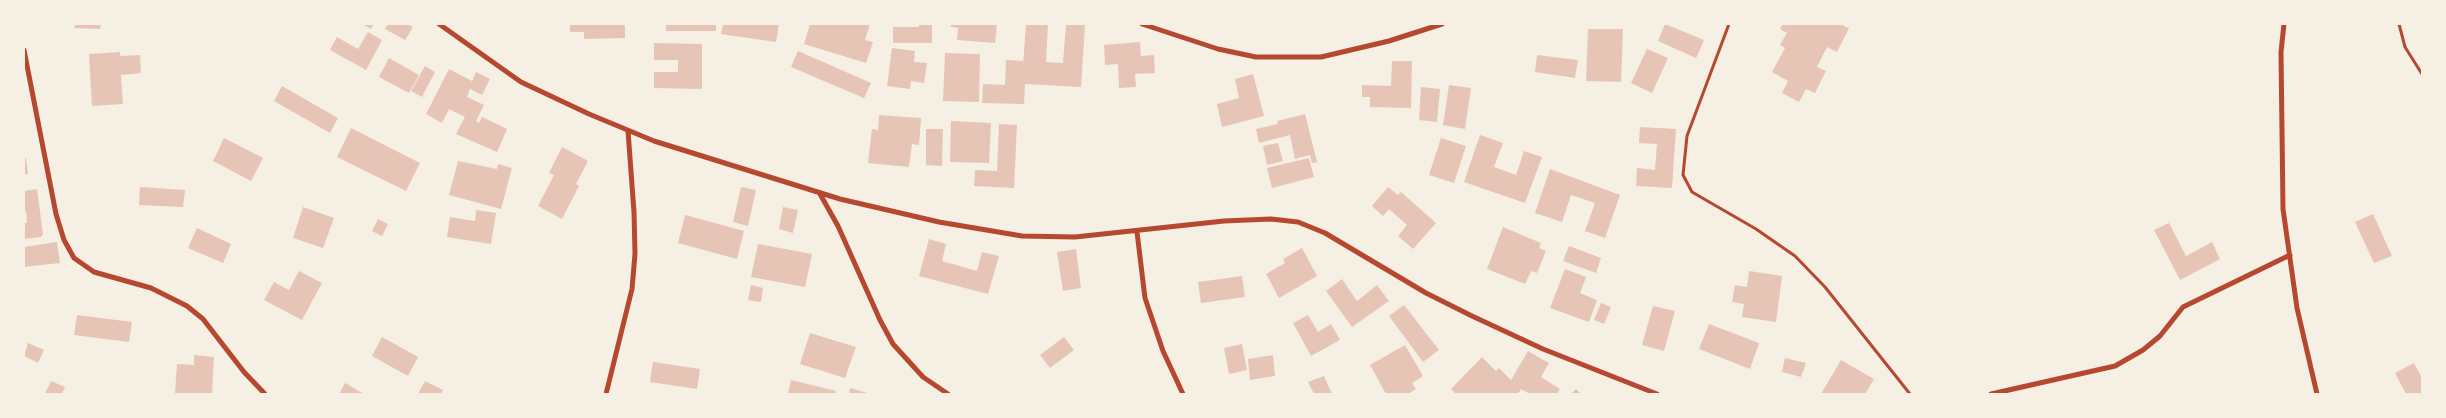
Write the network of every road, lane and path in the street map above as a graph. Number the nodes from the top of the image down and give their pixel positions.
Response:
1 (438, 24) edge
2 (1142, 24) edge
3 (1442, 24) edge
4 (1729, 24) edge
5 (2284, 24) edge
6 (2399, 24) edge
7 (24, 50) edge
8 (2422, 74) edge
9 (628, 131) junction
10 (820, 194) junction
11 (1137, 232) junction
12 (2290, 255) junction
13 (265, 394) edge
14 (606, 394) edge
15 (948, 394) edge
16 (1182, 394) edge
17 (1656, 394) edge
18 (1910, 394) edge
19 (1991, 394) edge
20 (2318, 394) edge

1 - 9 street
2 - 3 street
4 - 18 path
5 - 12 street
6 - 8 path
7 - 13 street
9 - 10 street
9 - 14 street
10 - 11 street
10 - 15 street
11 - 16 street
11 - 17 street
12 - 19 street
12 - 20 street

